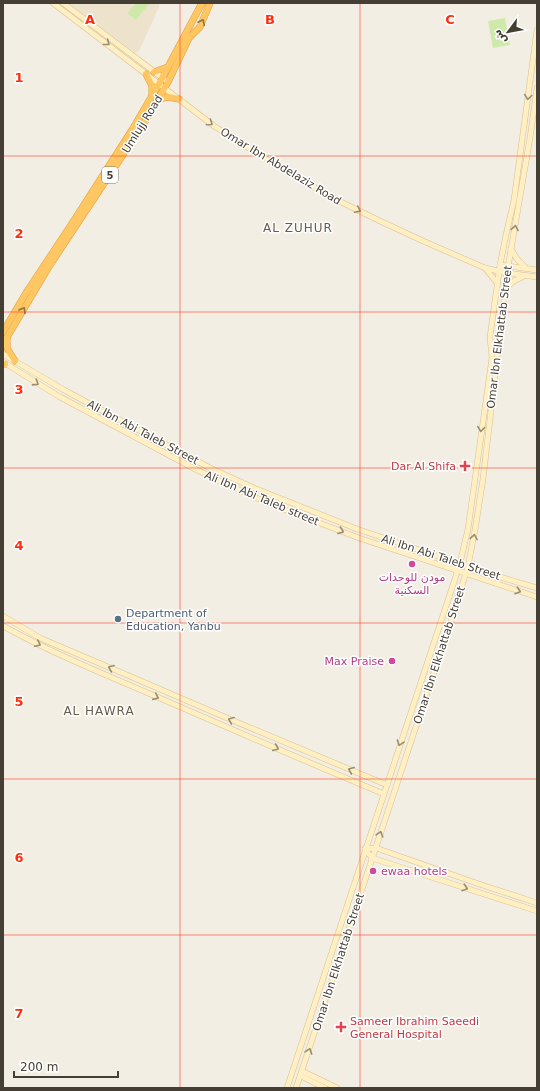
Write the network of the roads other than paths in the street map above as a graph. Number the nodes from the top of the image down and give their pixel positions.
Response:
1 (53, 3) edge
2 (63, 3) edge
3 (202, 3) edge
4 (210, 3) edge
5 (537, 30) edge
6 (168, 67) junction
7 (154, 72) junction
8 (146, 74) junction
9 (164, 83) junction
10 (537, 88) edge
11 (155, 98) junction
12 (179, 99) junction
13 (511, 249) junction
14 (500, 265) junction
15 (508, 266) junction
16 (485, 268) junction
17 (526, 268) junction
18 (537, 270) edge
19 (499, 272) junction
20 (507, 273) junction
21 (524, 276) junction
22 (537, 277) edge
23 (498, 284) junction
24 (505, 289) junction
25 (3, 332) edge
26 (7, 338) junction
27 (3, 344) edge
28 (3, 354) edge
29 (15, 361) junction
30 (4, 363) edge
31 (463, 552) junction
32 (471, 554) junction
33 (449, 559) junction
34 (460, 563) junction
35 (468, 566) junction
36 (446, 567) junction
37 (480, 570) junction
38 (458, 571) junction
39 (466, 574) junction
40 (478, 578) junction
41 (454, 584) junction
42 (462, 586) junction
43 (537, 588) edge
44 (537, 597) edge
45 (3, 616) edge
46 (3, 626) edge
47 (387, 785) junction
48 (384, 794) junction
49 (376, 848) junction
50 (365, 849) junction
51 (372, 858) junction
52 (537, 902) edge
53 (537, 911) edge
54 (301, 1073) junction
55 (287, 1088) edge
56 (296, 1088) edge
57 (324, 1088) edge
58 (337, 1088) edge

1 -> 8 street, Omar Ibn Abdelaziz Road
2 - 7 street, Omar Ibn Abdelaziz Road
3 - 6 highway, Umlujj Road / 5
9 -> 4 highway, Umlujj Road / 5
5 -> 14 street, Omar Ibn Elkhattab Street
6 - 7 highway
6 - 9 highway, Umlujj Road / 5
7 - 9 street, Omar Ibn Abdelaziz Road
8 - 9 street, Omar Ibn Abdelaziz Road
8 - 11 highway
9 - 11 highway, Umlujj Road / 5
9 - 12 street, Omar Ibn Abdelaziz Road
13 -> 10 street, Omar Ibn Elkhattab Street
11 - 12 highway
11 - 25 highway, Umlujj Road / 5
26 -> 11 highway, Umlujj Road / 5
12 -> 16 street, Omar Ibn Abdelaziz Road
13 - 15 street, Omar Ibn Elkhattab Street
13 - 17 street
14 - 15 street
14 - 19 street, Omar Ibn Elkhattab Street
15 - 17 street
15 - 20 street, Omar Ibn Elkhattab Street
16 - 19 street, Omar Ibn Abdelaziz Road
16 - 23 street
17 - 18 street
19 - 20 street, Omar Ibn Abdelaziz Road
19 - 23 street, Omar Ibn Elkhattab Street
20 - 21 street, Omar Ibn Abdelaziz Road
20 - 24 street, Omar Ibn Elkhattab Street
21 - 22 street, Omar Ibn Abdelaziz Road
21 - 24 street
23 -> 31 street, Omar Ibn Elkhattab Street
32 -> 24 street, Omar Ibn Elkhattab Street
26 - 27 highway, Umlujj Road / 5
26 - 29 highway
28 - 29 street, Ali Ibn Abi Taleb Street
29 - 33 street, Ali Ibn Abi Taleb Street
30 -> 36 street, Ali Ibn Abi Taleb street
31 - 33 street
31 - 34 street, Omar Ibn Elkhattab Street
32 - 35 street, Omar Ibn Elkhattab Street
32 - 37 street
33 - 34 street, Ali Ibn Abi Taleb Street
34 - 35 street, Ali Ibn Abi Taleb Street
34 - 38 street, Omar Ibn Elkhattab Street
35 - 37 street, Ali Ibn Abi Taleb Street
35 - 39 street, Omar Ibn Elkhattab Street
36 - 38 street, Ali Ibn Abi Taleb street
36 - 41 street
37 - 43 street, Ali Ibn Abi Taleb Street
38 - 39 street, Ali Ibn Abi Taleb street
38 - 41 street, Omar Ibn Elkhattab Street
39 - 40 street, Ali Ibn Abi Taleb street
39 - 42 street, Omar Ibn Elkhattab Street
40 - 42 street
40 -> 44 street, Ali Ibn Abi Taleb street
41 -> 47 street, Omar Ibn Elkhattab Street
49 -> 42 street, Omar Ibn Elkhattab Street
47 -> 45 street
46 -> 48 street
47 - 48 street, Omar Ibn Elkhattab Street
48 - 50 street, Omar Ibn Elkhattab Street
49 - 50 street
49 - 51 street, Omar Ibn Elkhattab Street
49 - 52 street
50 - 51 street
50 - 55 street, Omar Ibn Elkhattab Street
51 -> 53 street
54 -> 51 street, Omar Ibn Elkhattab Street
54 - 56 street, Omar Ibn Elkhattab Street
54 - 57 street
54 - 58 street

